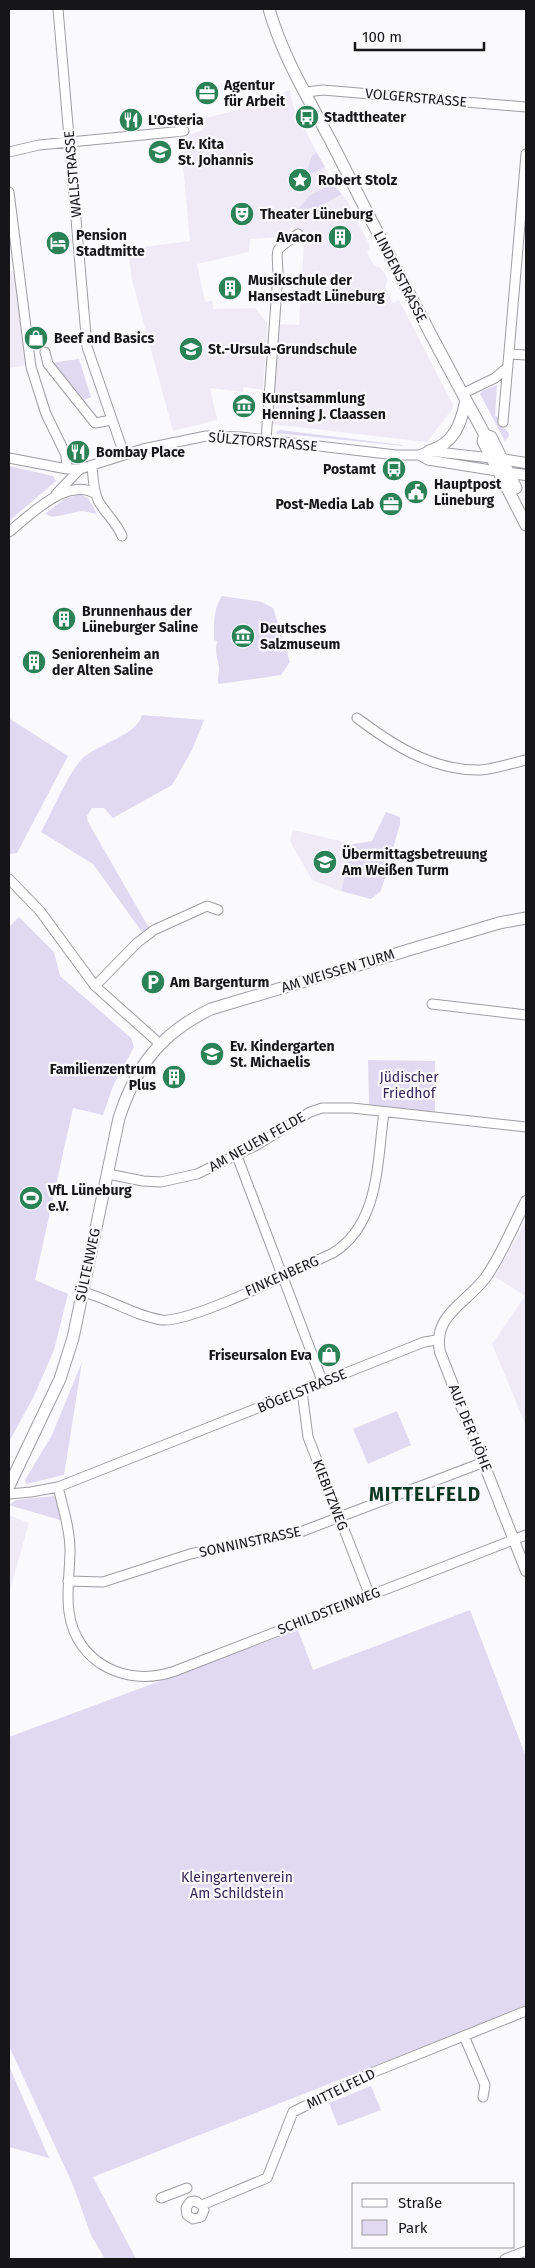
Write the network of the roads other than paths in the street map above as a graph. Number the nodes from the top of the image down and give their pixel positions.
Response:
1 (58, 9) edge
2 (269, 9) edge
3 (306, 92) junction
4 (526, 107) edge
5 (184, 131) dead end
6 (71, 144) junction
7 (9, 152) edge
8 (526, 154) edge
9 (9, 192) edge
10 (524, 208) edge
11 (298, 234) dead end
12 (45, 352) dead end
13 (510, 354) junction
14 (526, 355) edge
15 (508, 367) junction
16 (464, 397) junction
17 (112, 420) junction
18 (503, 422) dead end
19 (266, 440) junction
20 (424, 453) junction
21 (124, 454) junction
22 (9, 458) edge
23 (496, 458) junction
24 (526, 463) edge
25 (92, 465) junction
26 (67, 469) junction
27 (80, 469) junction
28 (503, 472) junction
29 (526, 475) edge
30 (96, 494) junction
31 (48, 502) junction
32 (526, 510) edge
33 (526, 525) edge
34 (9, 532) edge
35 (122, 536) dead end
36 (356, 718) dead end
37 (526, 760) edge
38 (9, 879) edge
39 (218, 910) dead end
40 (526, 918) edge
41 (95, 986) junction
42 (432, 1004) dead end
43 (526, 1015) edge
44 (160, 1044) junction
45 (384, 1112) junction
46 (526, 1126) edge
47 (237, 1156) junction
48 (108, 1174) junction
49 (526, 1201) edge
50 (281, 1276) junction
51 (83, 1292) junction
52 (438, 1340) junction
53 (323, 1383) junction
54 (302, 1391) junction
55 (484, 1462) junction
56 (9, 1486) edge
57 (58, 1487) junction
58 (9, 1494) edge
59 (339, 1518) junction
60 (526, 1535) edge
61 (514, 1540) junction
62 (526, 1571) edge
63 (68, 1581) junction
64 (370, 1596) junction
65 (526, 2011) edge
66 (464, 2036) junction
67 (483, 2097) dead end
68 (187, 2188) dead end
69 (161, 2198) dead end
70 (202, 2204) dead end
71 (526, 2251) edge
72 (505, 2259) edge

1 - 6 street, WALLSTRASSE
2 - 3 main road, LINDENSTRASSE
3 - 4 street, VOLGERSTRASSE
3 - 16 main road, LINDENSTRASSE
5 - 6 street
6 - 7 street
6 - 17 street, WALLSTRASSE
8 - 10 street
9 - 26 street
10 - 13 street
11 - 19 street
12 - 17 street
13 - 14 street
13 - 15 street
15 - 16 street
15 - 18 street
16 - 20 main road
16 - 23 main road, LINDENSTRASSE
17 - 21 street, WALLSTRASSE
19 - 20 street, SÜLZTORSTRASSE
19 - 21 street, SÜLZTORSTRASSE
20 - 23 street, SÜLZTORSTRASSE
20 - 28 street, SÜLZTORSTRASSE
21 - 25 street, SÜLZTORSTRASSE
22 - 26 street
23 - 24 street
23 - 28 main road, LINDENSTRASSE
25 - 27 street, SÜLZTORSTRASSE
25 - 30 street
26 - 27 street
27 - 31 street
28 - 29 street
28 - 32 main road
28 - 33 main road
30 - 31 street
30 - 35 street
31 - 34 street
36 - 37 street
38 - 41 street
39 - 41 street
40 - 44 main road, AM WEISSEN TURM
41 - 44 street
42 - 43 street
44 - 48 main road, SÜLTENWEG
45 - 46 street, AM NEUEN FELDE
45 - 47 street, AM NEUEN FELDE
45 - 50 street, FINKENBERG
47 - 48 street, AM NEUEN FELDE
47 - 50 street
48 - 51 main road, SÜLTENWEG
49 - 52 street
50 - 51 street, FINKENBERG
50 - 53 street
51 - 56 main road, SÜLTENWEG
52 - 53 street, BÖGELSTRASSE
52 - 55 street, AUF DER HÖHE
53 - 54 street, BÖGELSTRASSE
54 - 57 street, BÖGELSTRASSE
54 - 59 street, KIEBITZWEG
55 - 59 street, SONNINSTRASSE
55 - 61 street, AUF DER HÖHE
57 - 58 street, BÖGELSTRASSE
57 - 63 street
59 - 63 street, SONNINSTRASSE
59 - 64 street, KIEBITZWEG
60 - 61 street, SCHILDSTEINWEG
61 - 62 street, AUF DER HÖHE
61 - 64 street, SCHILDSTEINWEG
63 - 64 street, SCHILDSTEINWEG
65 - 66 street, MITTELFELD
66 - 67 street
66 - 70 street, MITTELFELD
68 - 69 street
71 - 72 street

